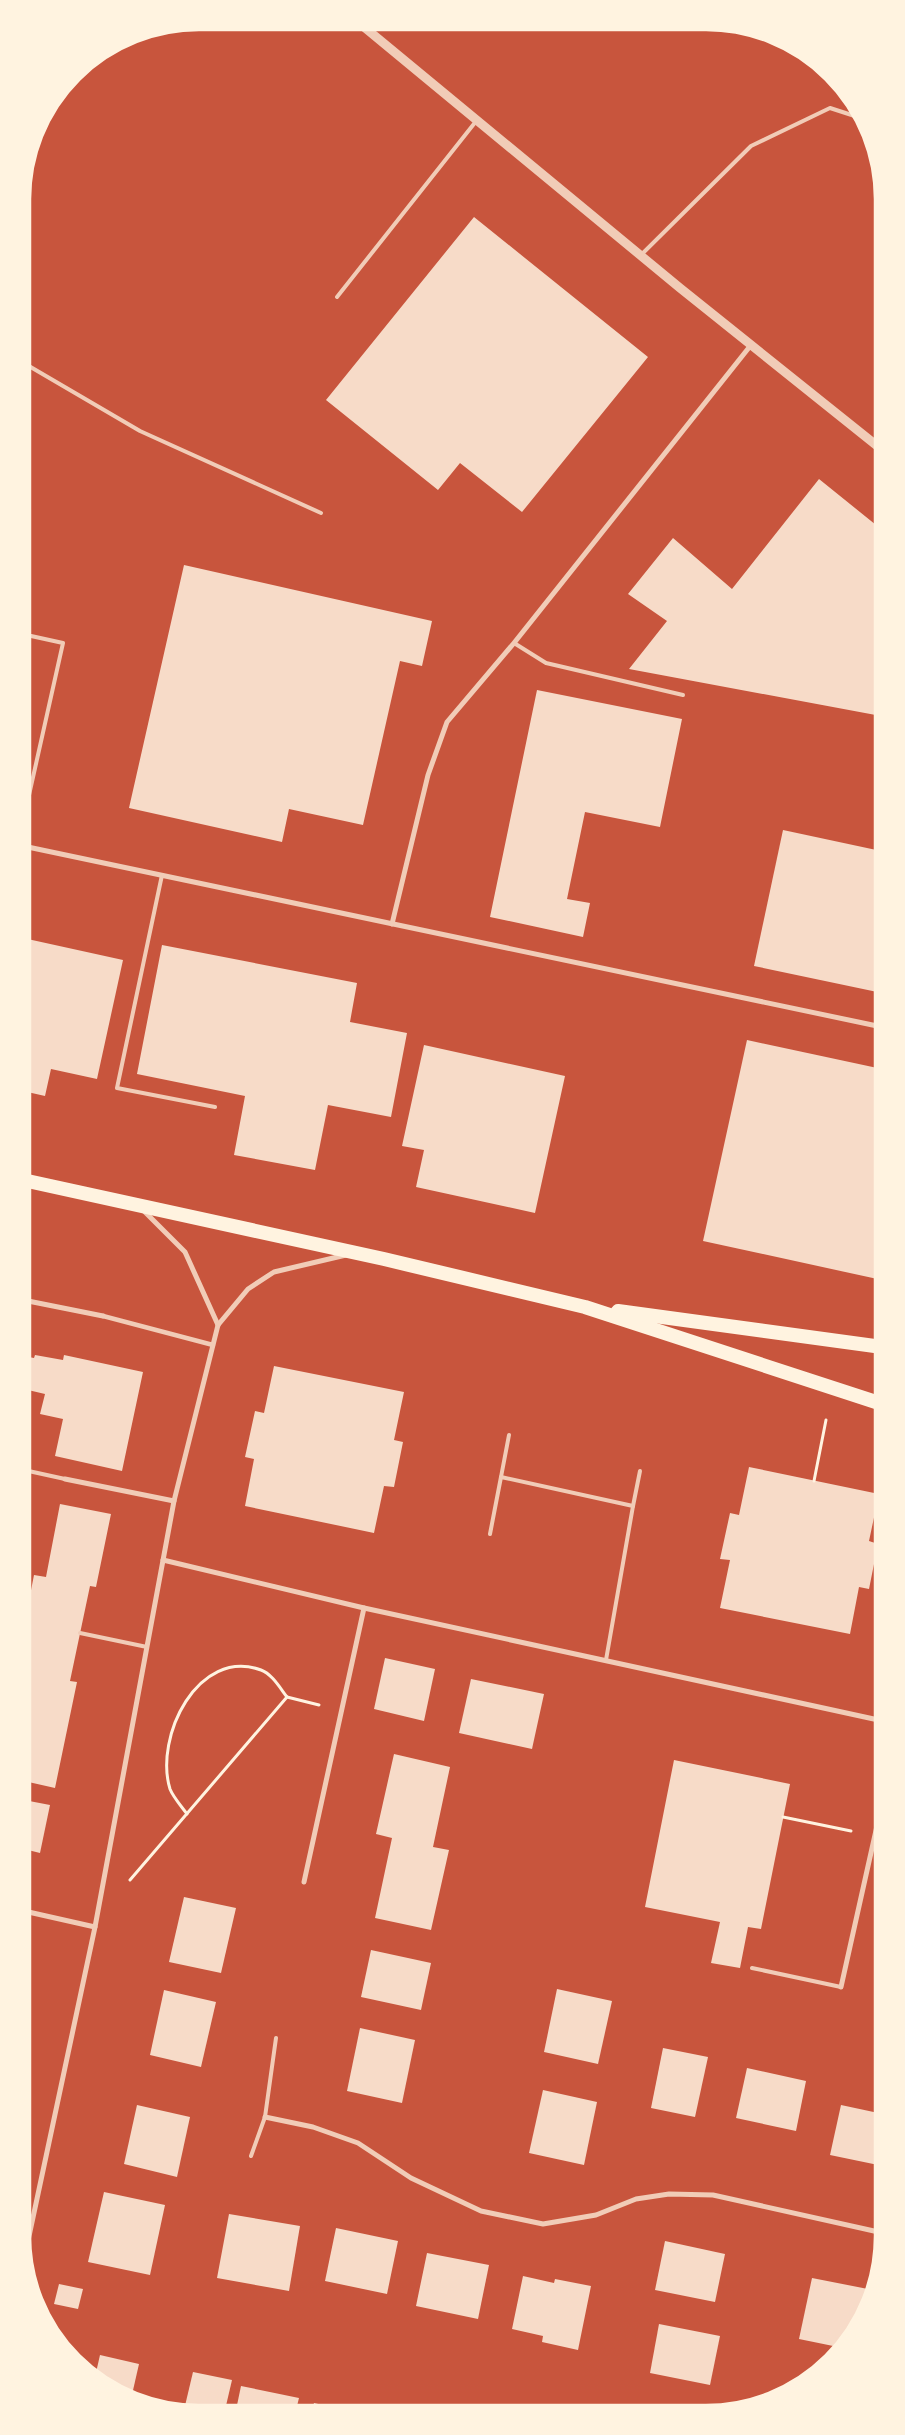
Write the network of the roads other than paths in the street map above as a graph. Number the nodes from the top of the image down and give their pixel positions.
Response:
1 (368, 30) edge
2 (853, 115) edge
3 (476, 120) junction
4 (641, 256) junction
5 (337, 297) dead end
6 (750, 345) junction
7 (30, 367) edge
8 (875, 444) edge
9 (321, 513) dead end
10 (30, 636) edge
11 (514, 643) junction
12 (683, 695) dead end
13 (30, 790) edge
14 (30, 848) edge
15 (162, 876) junction
16 (392, 924) junction
17 (875, 1026) edge
18 (215, 1106) dead end
19 (30, 1182) edge
20 (138, 1206) junction
21 (356, 1253) junction
22 (30, 1301) edge
23 (585, 1307) junction
24 (103, 1316) joint
25 (218, 1325) junction
26 (213, 1345) junction
27 (875, 1346) edge
28 (875, 1402) edge
29 (508, 1435) dead end
30 (30, 1471) edge
31 (640, 1471) dead end
32 (501, 1477) junction
33 (65, 1479) joint
34 (174, 1500) junction
35 (633, 1506) junction
36 (490, 1534) dead end
37 (163, 1560) junction
38 (364, 1608) junction
39 (80, 1633) dead end
40 (147, 1646) junction
41 (606, 1660) junction
42 (875, 1718) edge
43 (875, 1832) edge
44 (304, 1882) dead end
45 (30, 1912) edge
46 (95, 1927) junction
47 (752, 1968) dead end
48 (841, 1987) joint
49 (276, 2038) dead end
50 (265, 2117) junction
51 (251, 2156) dead end
52 (875, 2231) edge
53 (30, 2232) edge

1 - 3 street
2 - 4 lane
3 - 4 street
3 - 5 lane
4 - 6 street
6 - 8 street
6 - 11 street
7 - 9 lane
10 - 13 lane
11 - 12 lane
11 - 16 street
14 - 15 street
15 - 16 street
15 - 18 lane
16 - 17 street
19 - 20 highway
20 - 21 highway
20 - 25 street
21 - 23 highway
21 - 25 street
22 - 24 street
23 - 27 highway
23 - 28 highway
24 - 26 street
25 - 26 street
26 - 34 street
29 - 32 lane
30 - 33 lane
31 - 35 lane
32 - 35 lane
32 - 36 lane
33 - 34 street
34 - 37 street
35 - 41 lane
37 - 38 street
37 - 40 street
38 - 41 street
38 - 44 street
39 - 40 lane
40 - 46 street
41 - 42 street
43 - 48 street
45 - 46 street
46 - 53 street
47 - 48 lane
49 - 50 lane
50 - 51 lane
50 - 52 street

